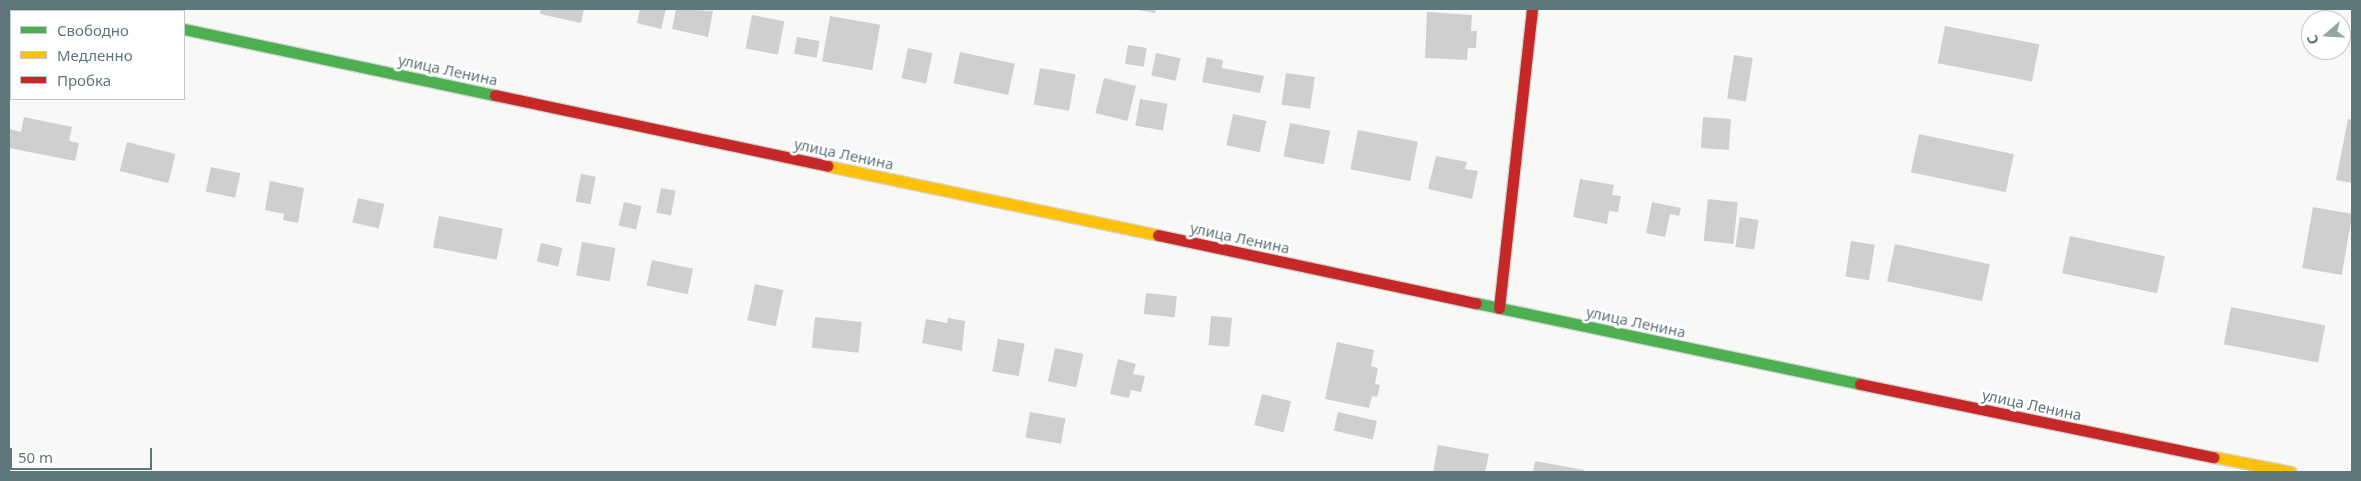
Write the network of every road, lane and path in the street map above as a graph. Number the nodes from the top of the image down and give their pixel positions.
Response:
1 (1532, 9) edge
2 (185, 29) edge
3 (1499, 308) junction
4 (2291, 472) edge

1 - 3 street
2 - 3 street, улица Ленина
3 - 4 street, улица Ленина

